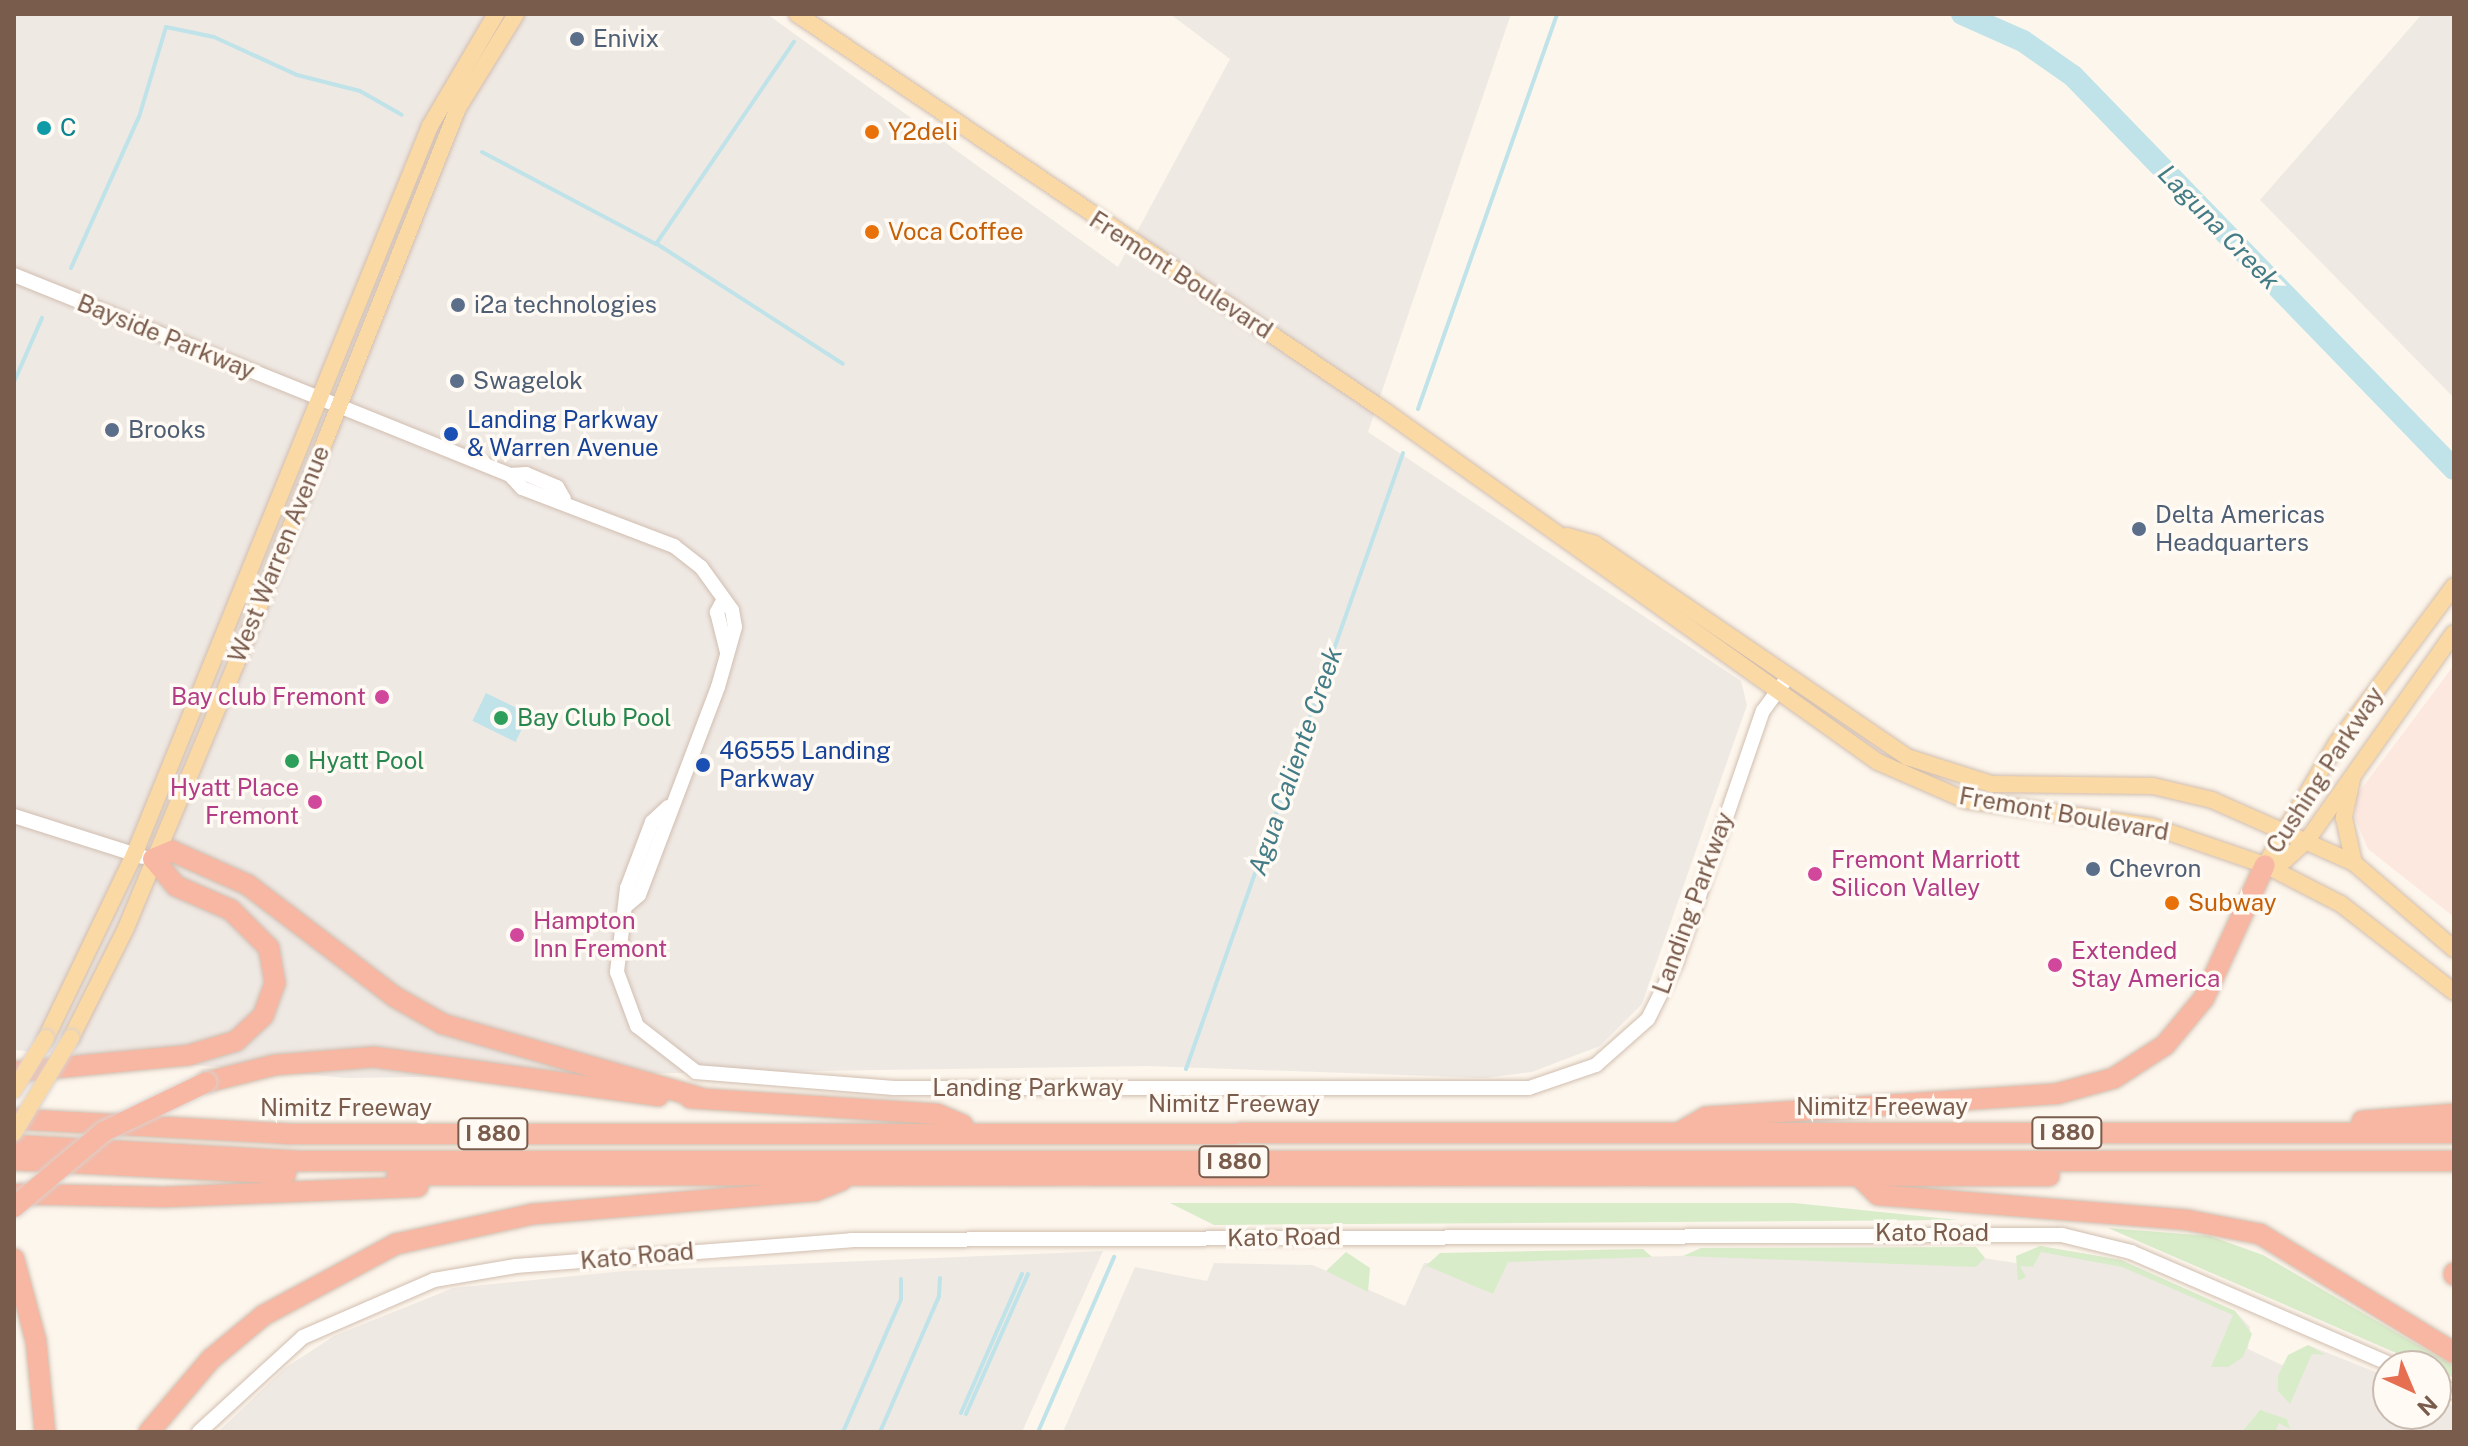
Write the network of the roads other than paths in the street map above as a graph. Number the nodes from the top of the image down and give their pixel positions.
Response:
1 (496, 14) edge
2 (516, 14) edge
3 (797, 14) edge
4 (14, 275) edge
5 (318, 400) junction
6 (338, 407) junction
7 (2454, 586) edge
8 (2454, 633) edge
9 (1783, 684) junction
10 (2362, 757) junction
11 (2011, 786) junction
12 (2085, 789) junction
13 (1965, 800) junction
14 (2033, 812) junction
15 (14, 816) edge
16 (2284, 828) junction
17 (2308, 839) junction
18 (143, 857) junction
19 (2354, 863) junction
20 (2265, 865) junction
21 (2454, 949) edge
22 (2454, 992) edge
23 (14, 1072) edge
24 (14, 1090) edge
25 (701, 1098) junction
26 (2454, 1114) edge
27 (14, 1119) edge
28 (972, 1129) junction
29 (1679, 1132) junction
30 (14, 1133) edge
31 (2454, 1133) edge
32 (2204, 1134) junction
33 (14, 1145) edge
34 (14, 1160) edge
35 (2454, 1161) edge
36 (2454, 1175) edge
37 (462, 1176) junction
38 (853, 1176) junction
39 (1860, 1177) junction
40 (14, 1194) edge
41 (14, 1207) edge
42 (14, 1259) edge
43 (2454, 1353) edge
44 (2372, 1356) edge
45 (45, 1432) edge
46 (149, 1432) edge
47 (199, 1432) edge

1 - 5 main road, West Warren Avenue
2 - 6 main road, West Warren Avenue
3 - 9 main road, Fremont Boulevard
4 - 5 street, Bayside Parkway
5 - 6 street, Landing Parkway
5 - 18 main road, West Warren Avenue
6 - 9 street, Landing Parkway
6 - 18 main road, West Warren Avenue
7 - 16 main road, Cushing Parkway
8 - 10 main road, Cushing Parkway
9 - 11 main road, Fremont Boulevard
9 - 13 main road, Fremont Boulevard
10 - 17 main road, Cushing Parkway
10 - 19 main road
11 - 12 main road, Fremont Boulevard
11 - 13 main road
12 - 14 main road
12 - 16 main road, Fremont Boulevard
13 - 14 main road, Fremont Boulevard
14 - 20 main road, Fremont Boulevard
15 - 18 street
16 - 17 main road, Fremont Boulevard
16 - 20 main road, Cushing Parkway
17 - 19 main road, Fremont Boulevard
17 - 20 main road, Cushing Parkway
18 - 23 highway
18 - 24 main road, West Warren Avenue, bridge
18 - 25 highway
18 - 30 main road, West Warren Avenue, bridge
19 - 21 main road, Fremont Boulevard
20 - 22 main road, Fremont Boulevard
20 - 29 highway
25 - 28 highway
25 - 41 highway, bridge
26 - 32 highway
27 - 28 highway, Nimitz Freeway / I 880
28 - 29 highway, Nimitz Freeway / I 880
29 - 32 highway, Nimitz Freeway / I 880
31 - 32 highway, Nimitz Freeway / I 880
33 - 35 highway, I 880
34 - 37 highway, I 880
36 - 39 highway, I 880
37 - 38 highway, I 880
37 - 40 highway
38 - 39 highway, I 880
38 - 46 highway
39 - 43 highway
42 - 45 highway
44 - 47 street, Kato Road

